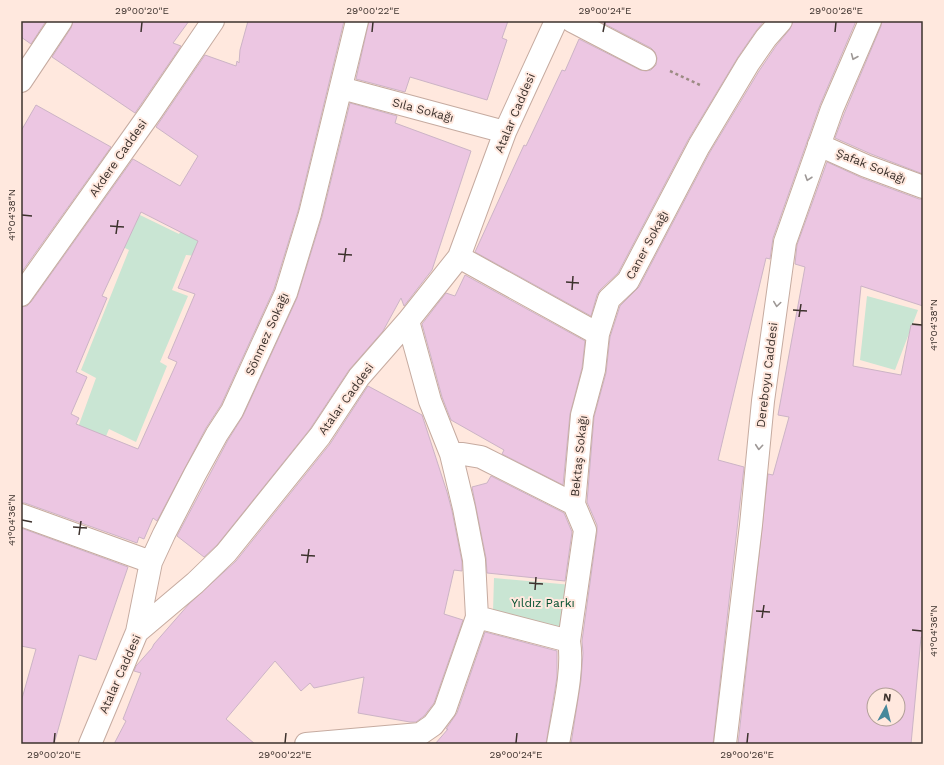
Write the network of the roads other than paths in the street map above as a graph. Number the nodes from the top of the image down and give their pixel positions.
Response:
1 (61, 21) edge
2 (213, 21) edge
3 (357, 21) edge
4 (556, 21) edge
5 (572, 21) edge
6 (782, 21) edge
7 (870, 21) edge
8 (645, 60) road end
9 (21, 80) edge
10 (341, 88) junction
11 (505, 132) junction
12 (819, 145) junction
13 (923, 187) edge
14 (459, 257) junction
15 (21, 295) edge
16 (408, 321) junction
17 (598, 334) junction
18 (450, 454) junction
19 (574, 504) junction
20 (21, 515) edge
21 (151, 562) junction
22 (477, 617) junction
23 (137, 632) junction
24 (569, 641) junction
25 (90, 744) edge
26 (306, 744) edge
27 (558, 744) edge
28 (725, 744) edge

1 - 9 street
2 - 15 street, Akdere Caddesi
3 - 10 street, Sönmez Sokağı
4 - 11 street, Atalar Caddesi
5 - 8 street
6 - 17 street, Caner Sokağı
7 -> 12 street, Dereboyu Caddesi
10 - 11 street, Sıla Sokağı
10 - 21 street, Sönmez Sokağı
11 - 14 street, Atalar Caddesi
12 - 13 street, Şafak Sokağı
12 -> 28 street, Dereboyu Caddesi
14 - 16 street, Atalar Caddesi
14 - 17 street
16 - 18 street
16 - 23 street, Atalar Caddesi
17 - 19 street, Bektaş Sokağı
18 - 19 street
18 - 22 street
19 - 24 street, Bektaş Sokağı
20 - 21 street
21 - 23 street, Sönmez Sokağı
22 - 24 street
22 - 26 street
23 - 25 street, Atalar Caddesi
24 - 27 street, Bektaş Sokağı

